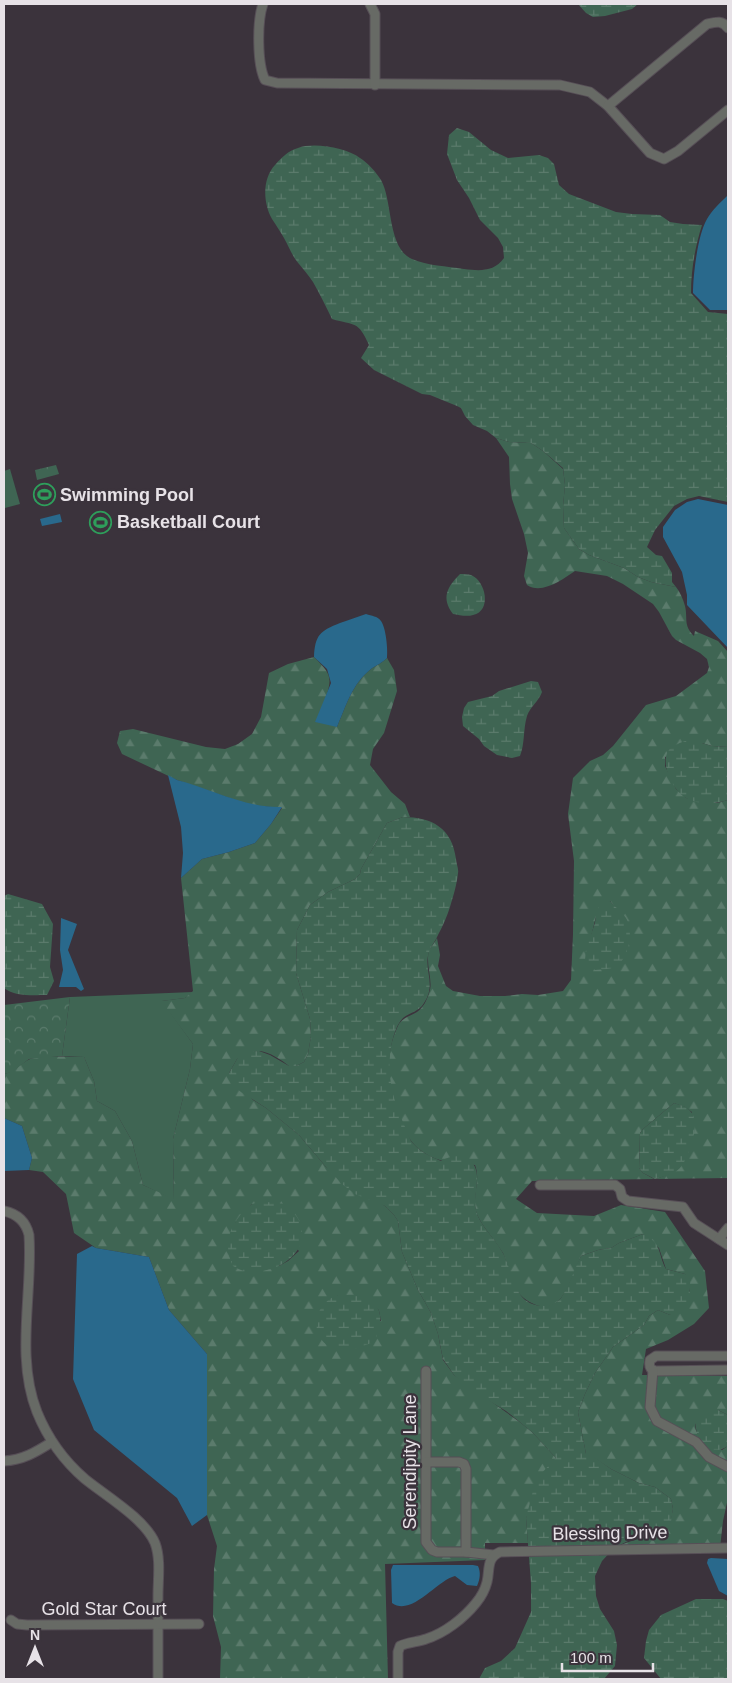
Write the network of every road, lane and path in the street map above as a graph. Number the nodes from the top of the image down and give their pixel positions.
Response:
1 (263, 4) edge
2 (370, 4) edge
3 (728, 28) edge
4 (375, 85) junction
5 (608, 106) junction
6 (728, 110) edge
7 (540, 1184) dead end
8 (4, 1211) edge
9 (728, 1228) edge
10 (719, 1239) junction
11 (728, 1245) edge
12 (728, 1356) edge
13 (653, 1370) junction
14 (728, 1370) edge
15 (426, 1371) dead end
16 (52, 1442) junction
17 (4, 1460) edge
18 (426, 1462) junction
19 (728, 1467) edge
20 (728, 1548) edge
21 (432, 1550) joint
22 (466, 1552) junction
23 (494, 1555) junction
24 (11, 1620) dead end
25 (199, 1624) dead end
26 (158, 1625) junction
27 (158, 1679) edge
28 (398, 1679) edge

1 - 4 street
2 - 4 street
3 - 5 street
4 - 5 street
5 - 6 street
7 - 10 street
8 - 16 street
9 - 10 street
10 - 11 street
12 - 13 street
13 - 14 street
13 - 19 street
15 - 18 street, Serendipity Lane
16 - 17 street
16 - 26 street
18 - 21 street, Serendipity Lane
18 - 22 street
20 - 23 street, Blessing Drive
21 - 22 street, Blessing Drive
22 - 23 street, Blessing Drive
23 - 28 street
24 - 26 street, Gold Star Court
25 - 26 street, Gold Star Court
26 - 27 street

